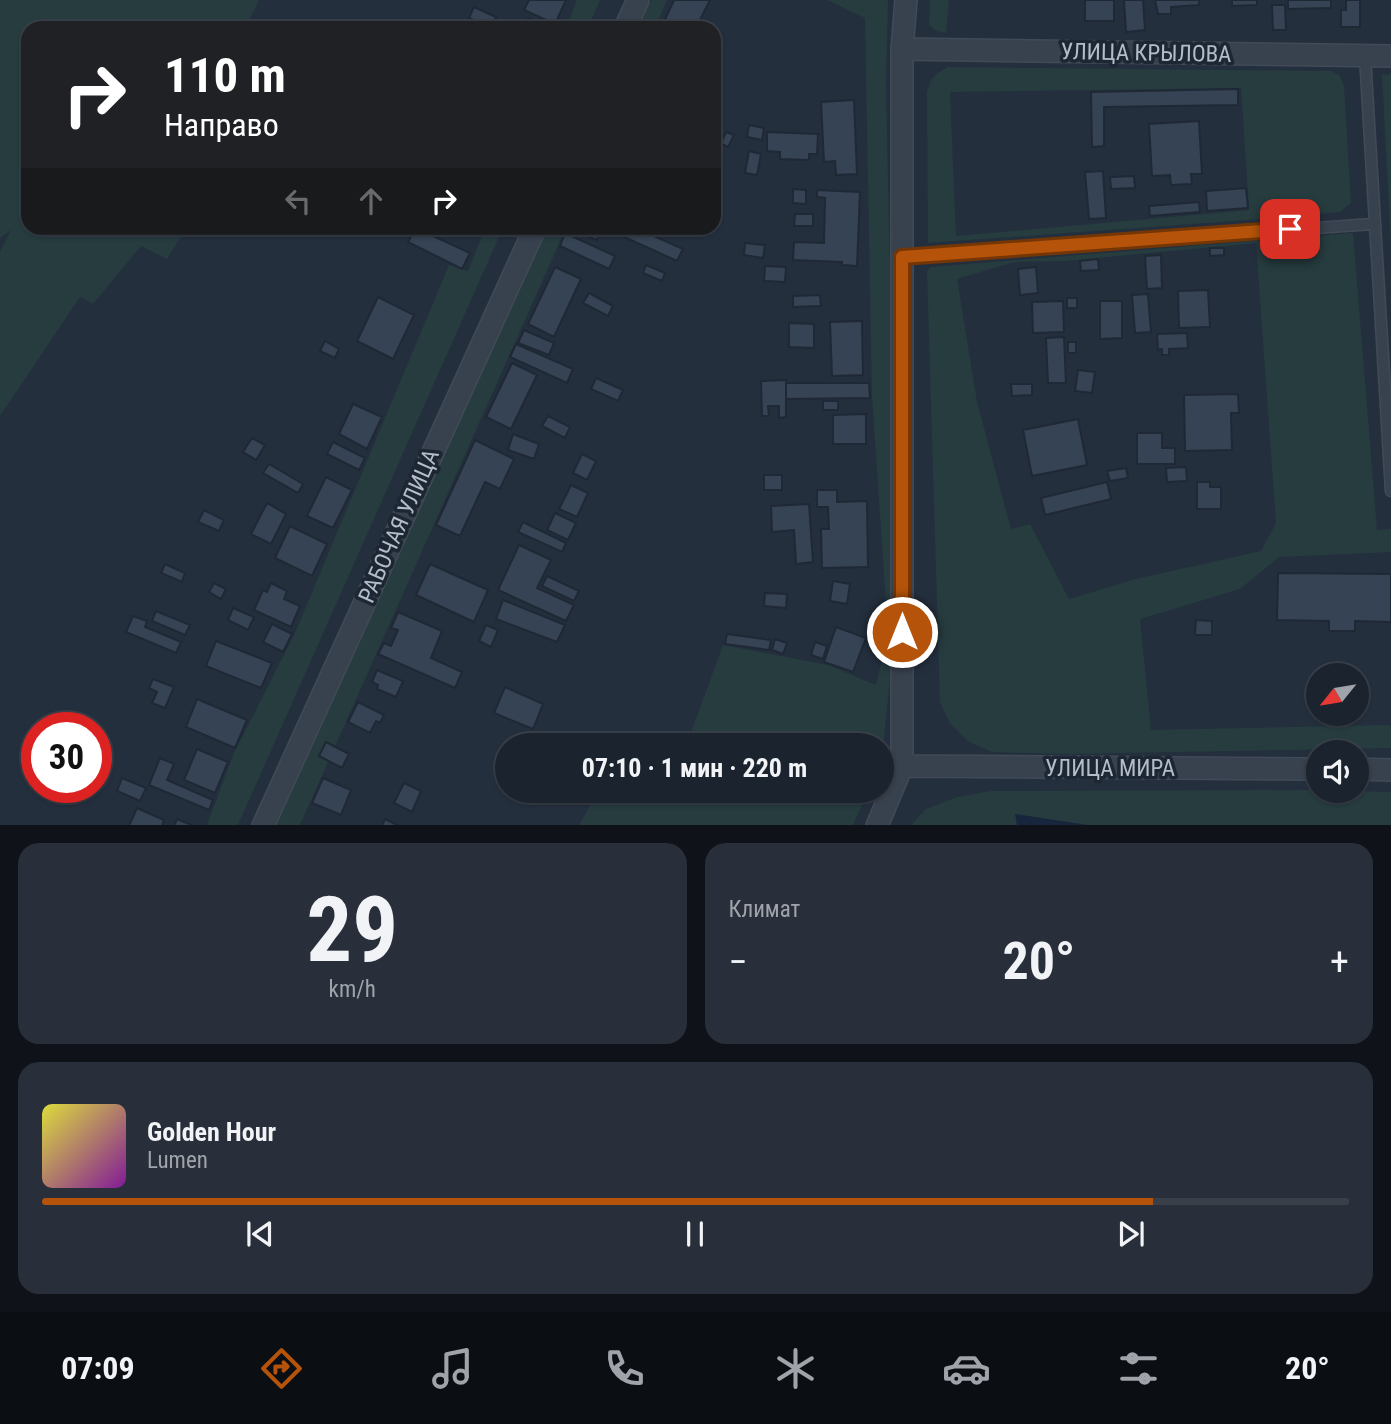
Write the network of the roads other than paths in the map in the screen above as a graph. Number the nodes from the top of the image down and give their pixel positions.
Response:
1 (638, 0) edge
2 (906, 0) edge
3 (628, 21) edge
4 (902, 49) junction
5 (1391, 55) edge
6 (1365, 56) junction
7 (1373, 224) junction
8 (532, 235) edge
9 (902, 257) junction
10 (1391, 491) edge
11 (902, 766) junction
12 (1306, 769) edge
13 (1369, 769) edge
14 (1391, 770) edge
15 (263, 825) edge
16 (877, 825) edge

1 - 3 street
2 - 4 street
4 - 6 street, УЛИЦА КРЫЛОВА
4 - 9 street
5 - 6 street, УЛИЦА КРЫЛОВА
6 - 7 lane
7 - 9 lane
7 - 10 lane
8 - 15 street, РАБОЧАЯ УЛИЦА
9 - 11 street
11 - 12 street, УЛИЦА МИРА
11 - 16 street
13 - 14 street

